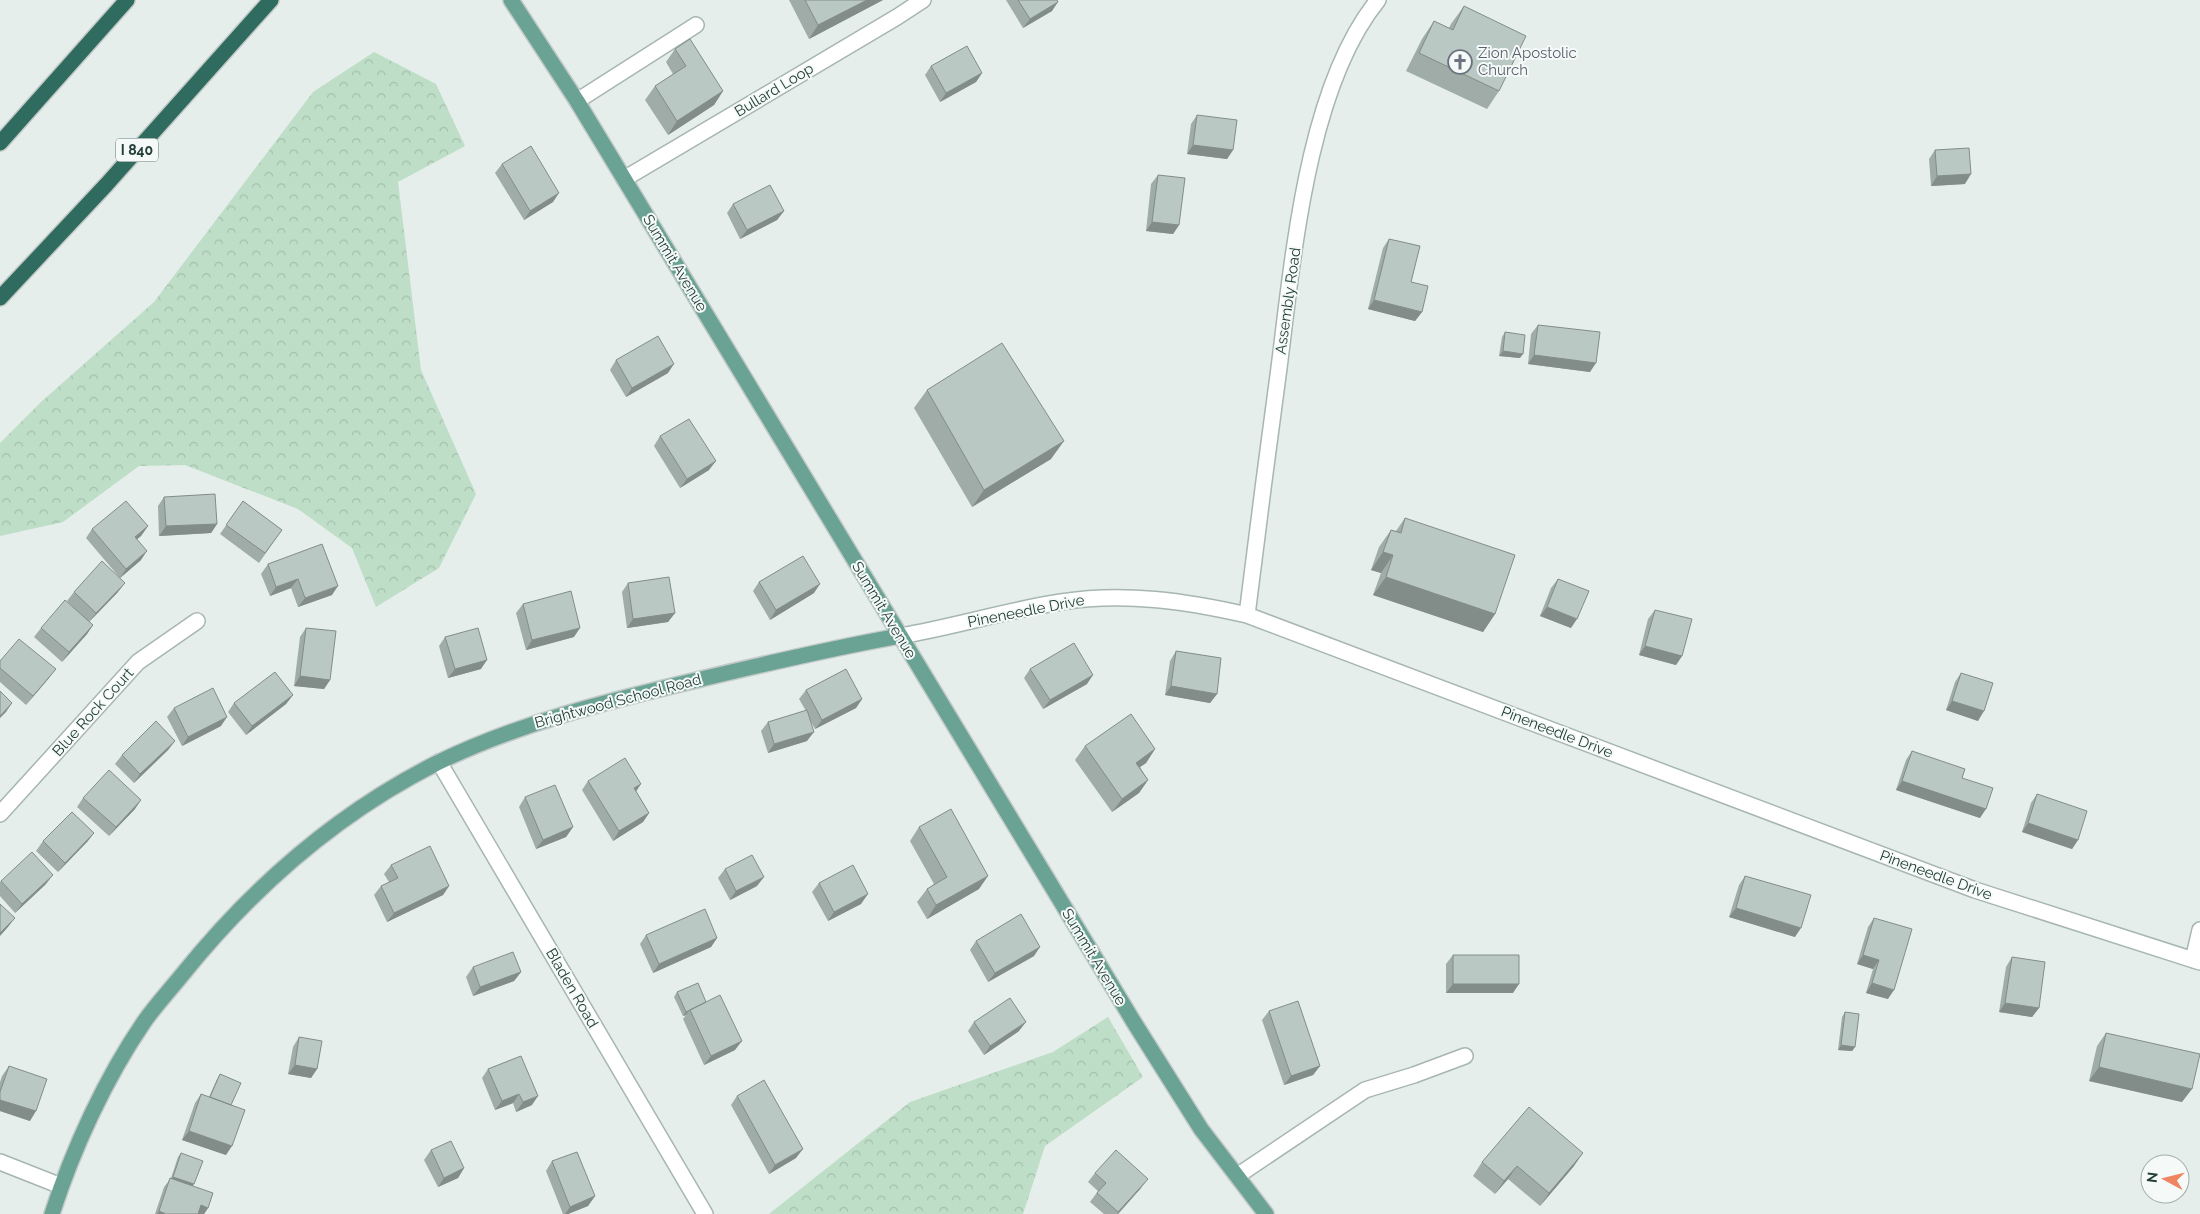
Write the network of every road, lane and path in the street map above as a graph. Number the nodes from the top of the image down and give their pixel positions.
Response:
1 (127, 0) edge
2 (271, 0) edge
3 (511, 0) edge
4 (923, 0) edge
5 (1378, 0) edge
6 (696, 25) dead end
7 (577, 101) junction
8 (0, 143) edge
9 (624, 179) junction
10 (0, 298) edge
11 (1247, 615) junction
12 (197, 621) dead end
13 (900, 636) junction
14 (439, 762) junction
15 (0, 814) edge
16 (2200, 930) edge
17 (2197, 961) edge
18 (1465, 1056) dead end
19 (0, 1162) edge
20 (1237, 1176) junction
21 (61, 1186) junction
22 (52, 1214) edge
23 (705, 1214) edge
24 (1266, 1214) edge

1 - 8 highway
2 - 10 highway, I 840
3 - 7 main road, Summit Avenue
4 - 9 street, Bullard Loop
5 - 11 street, Assembly Road
6 - 7 street
7 - 9 main road, Summit Avenue
9 - 13 main road, Summit Avenue
11 - 13 street, Pineneedle Drive
11 - 17 street, Pineneedle Drive
12 - 15 street, Blue Rock Court
13 - 14 main road, Brightwood School Road
13 - 20 main road, Summit Avenue
14 - 21 main road, Brightwood School Road
14 - 23 street, Bladen Road
16 - 17 street
18 - 20 street
19 - 21 street
20 - 24 main road, Summit Avenue
21 - 22 main road, Brightwood School Road

